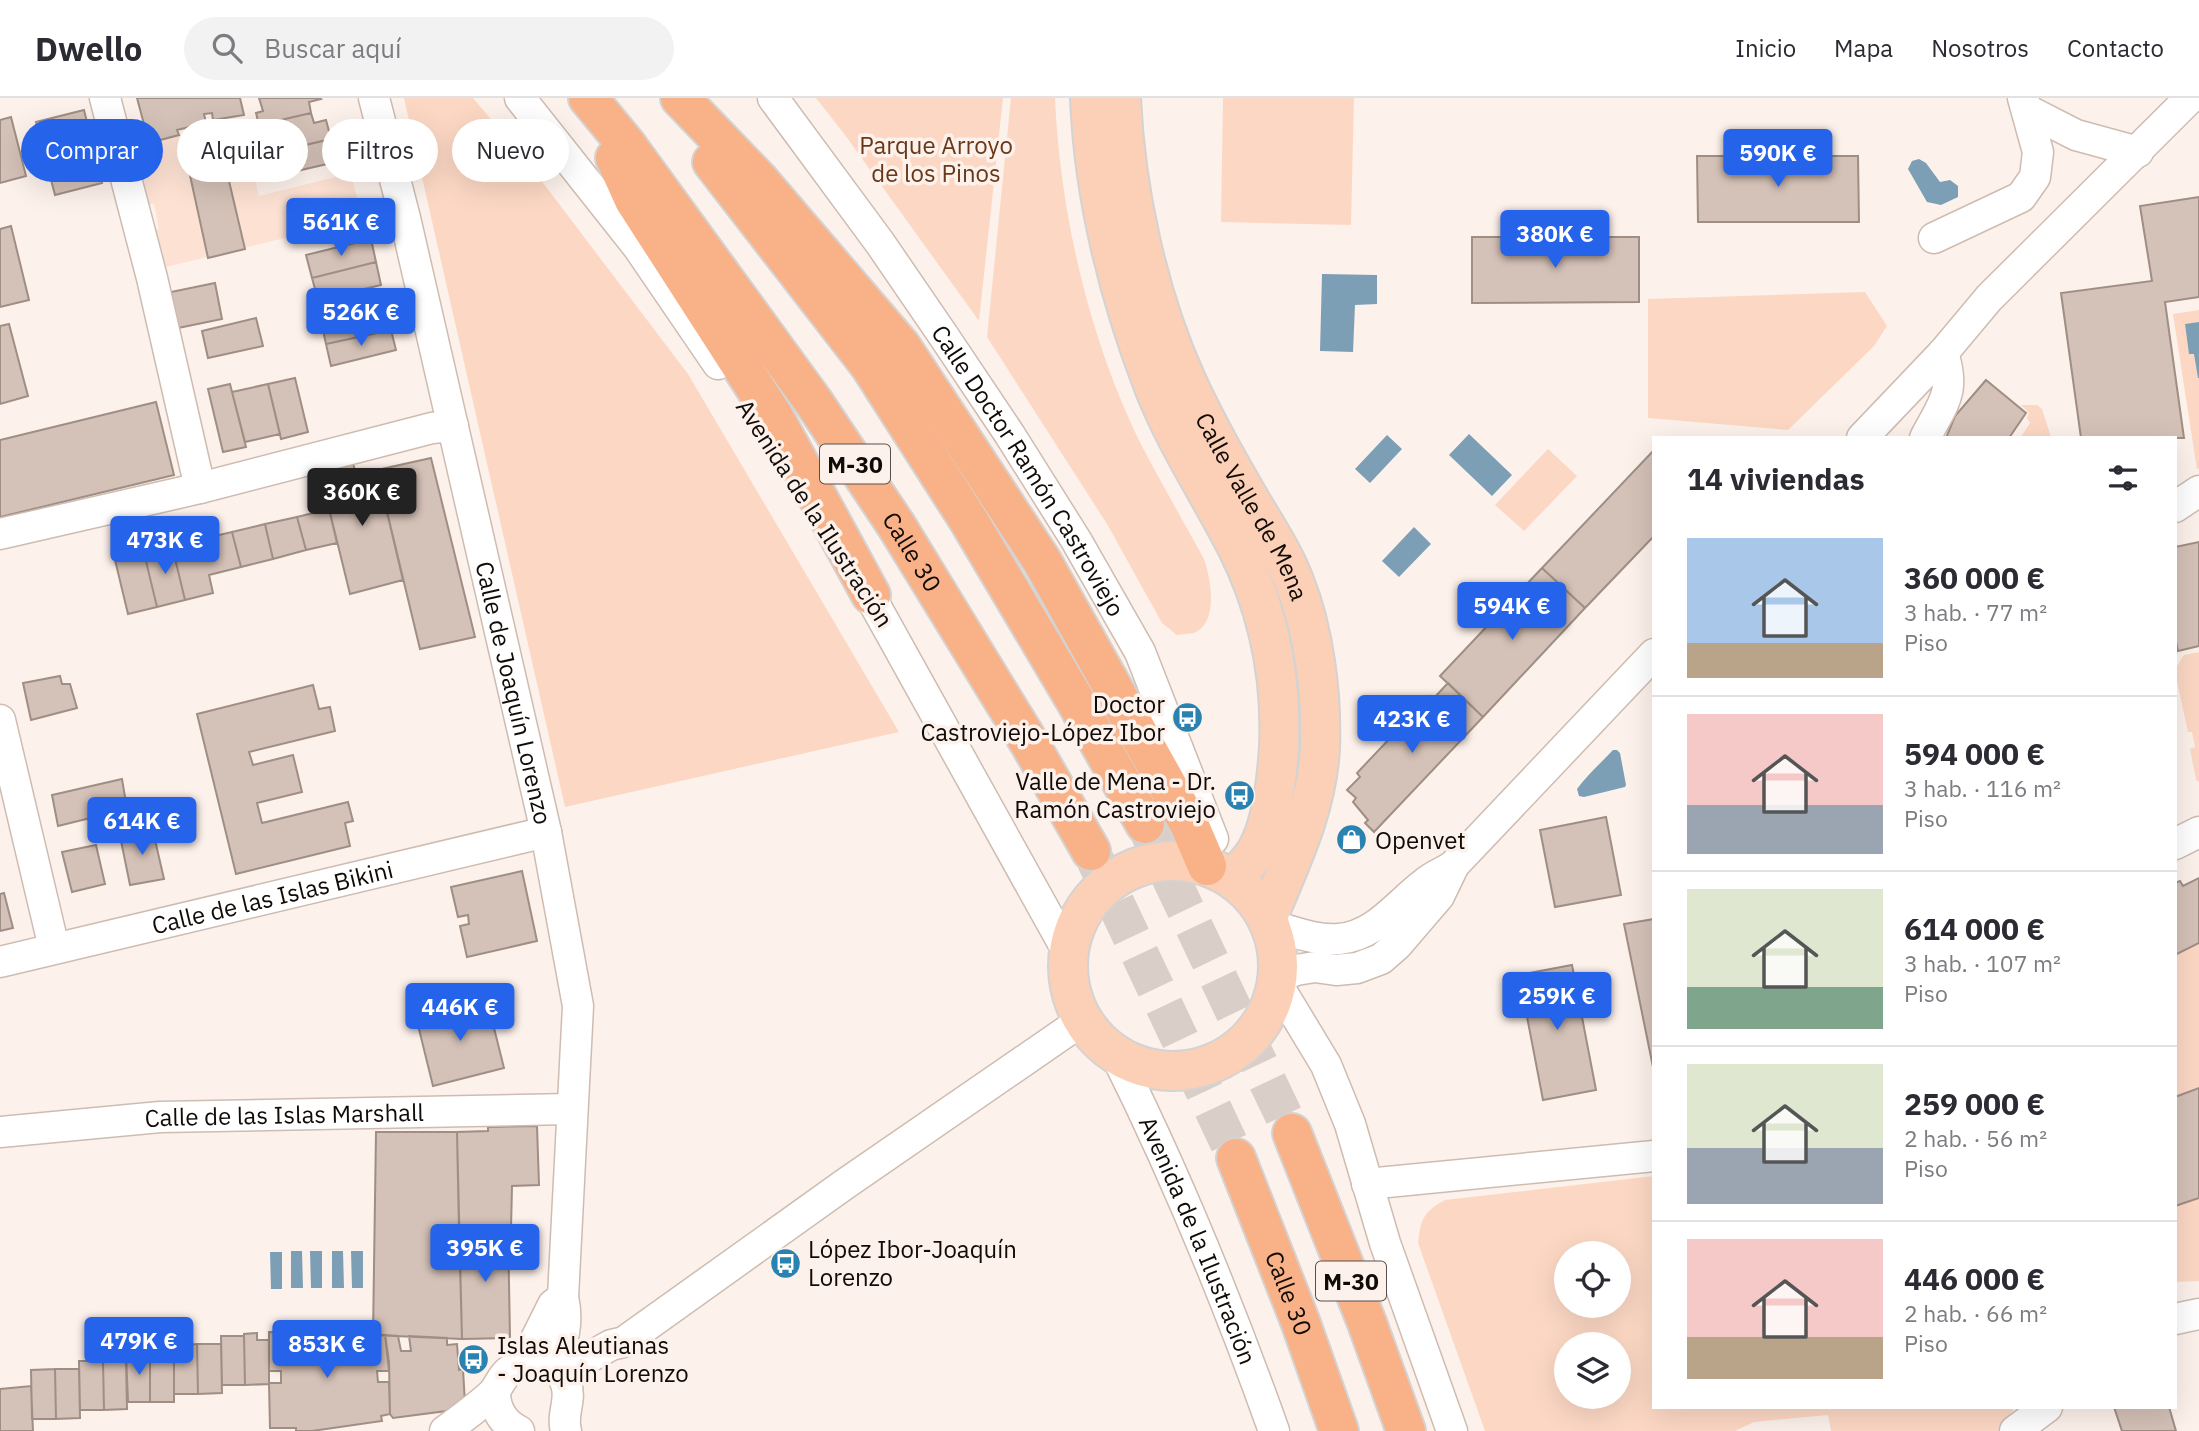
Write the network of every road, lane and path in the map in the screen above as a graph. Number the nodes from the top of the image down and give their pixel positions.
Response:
1 (105, 98) edge
2 (374, 98) edge
3 (520, 98) edge
4 (588, 98) edge
5 (664, 98) edge
6 (680, 98) edge
7 (773, 98) edge
8 (1090, 98) edge
9 (1121, 98) edge
10 (2190, 98) edge
11 (2025, 104) edge
12 (2138, 152) junction
13 (1934, 238) dead end
14 (1943, 353) junction
15 (453, 426) junction
16 (1864, 436) edge
17 (1926, 436) edge
18 (200, 488) junction
19 (2199, 491) edge
20 (2177, 506) edge
21 (0, 534) edge
22 (871, 595) junction
23 (1652, 656) edge
24 (0, 720) edge
25 (1145, 824) tunnel mouth
26 (546, 832) junction
27 (2199, 832) edge
28 (2177, 843) edge
29 (1091, 851) tunnel mouth
30 (1453, 866) junction
31 (1223, 874) junction
32 (1268, 922) junction
33 (54, 948) junction
34 (1069, 954) junction
35 (0, 962) edge
36 (1277, 980) junction
37 (1083, 1020) junction
38 (1115, 1053) junction
39 (571, 1109) junction
40 (0, 1132) edge
41 (1292, 1133) tunnel mouth
42 (1652, 1156) edge
43 (1236, 1158) tunnel mouth
44 (1367, 1184) junction
45 (563, 1297) junction
46 (524, 1363) junction
47 (495, 1392) junction
48 (2044, 1409) edge
49 (543, 1412) edge
50 (445, 1431) edge
51 (1273, 1431) edge
52 (1339, 1431) edge
53 (1406, 1431) edge
54 (1452, 1431) edge
55 (2015, 1431) edge

1 - 18 street
2 - 15 street, Calle de Joaquín Lorenzo
3 - 22 street, Avenida de la Ilustración
4 - 22 highway
4 - 29 highway, Calle 30 / M-30
5 - 25 highway, M-30
6 - 31 highway
7 - 31 street, Calle Doctor Ramón Castroviejo
8 - 31 main road, Calle Valle de Mena
9 - 32 main road, Calle Valle de Mena
10 - 12 street
11 - 12 street
11 - 13 street
12 - 14 street
14 - 16 street
14 - 17 street
15 - 18 street
15 - 26 street, Calle de Joaquín Lorenzo
18 - 21 street
19 - 20 street
22 - 34 street, Avenida de la Ilustración
23 - 30 street
24 - 33 street
26 - 33 street, Calle de las Islas Bikini
26 - 39 street, Calle de Joaquín Lorenzo
27 - 28 street
30 - 32 street
30 - 36 street
31 - 32 main road
31 - 34 main road
32 - 36 main road
33 - 35 street, Calle de las Islas Bikini
34 - 37 main road
36 - 38 main road
36 - 44 street
37 - 38 main road
37 - 49 street
38 - 51 street, Avenida de la Ilustración
39 - 40 street, Calle de las Islas Marshall
39 - 45 street, Calle de Joaquín Lorenzo
41 - 53 highway, M-30
42 - 44 street
43 - 52 highway, Calle 30 / M-30
44 - 54 street
45 - 46 street
45 - 49 street, Calle de Joaquín Lorenzo
46 - 47 street
46 - 49 street
47 - 49 street
47 - 50 street
48 - 55 street

